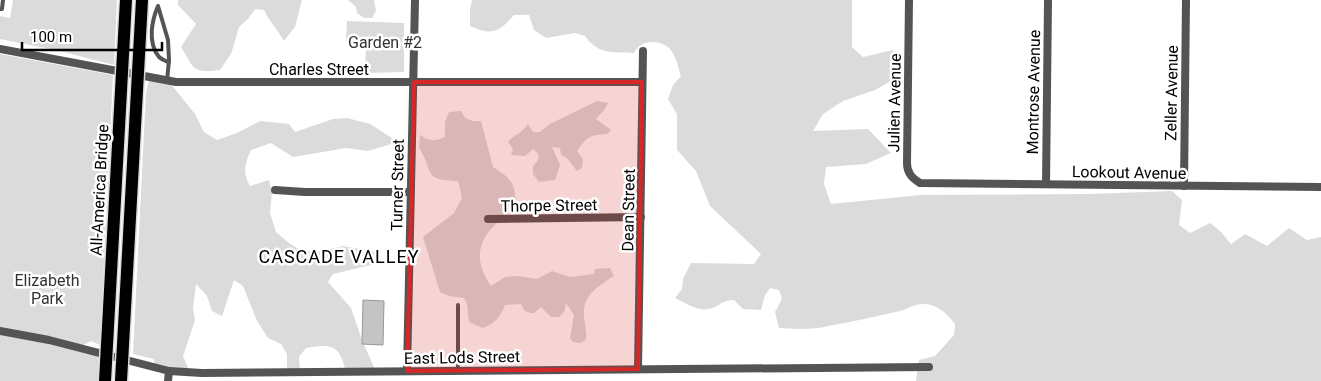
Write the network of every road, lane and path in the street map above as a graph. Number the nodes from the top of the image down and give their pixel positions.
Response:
1 (3, 0) edge
2 (126, 0) edge
3 (142, 0) edge
4 (158, 0) edge
5 (415, 0) edge
6 (909, 0) edge
7 (1048, 0) edge
8 (1186, 0) edge
9 (158, 6) junction
10 (0, 9) edge
11 (0, 49) edge
12 (643, 51) dead end
13 (169, 63) junction
14 (167, 81) junction
15 (414, 82) junction
16 (642, 82) junction
17 (937, 184) joint
18 (1046, 184) junction
19 (1184, 186) junction
20 (1321, 187) edge
21 (275, 190) dead end
22 (410, 192) junction
23 (641, 217) junction
24 (488, 219) dead end
25 (458, 305) dead end
26 (0, 331) edge
27 (929, 367) dead end
28 (638, 368) junction
29 (169, 371) junction
30 (407, 371) junction
31 (458, 371) junction
32 (105, 381) edge
33 (121, 381) edge
34 (168, 381) edge

1 - 10 lane
2 - 32 main road, All-America Bridge, bridge
3 - 33 main road, All-America Bridge, bridge
4 - 9 lane
5 - 15 street, Turner Street
6 - 17 street, Julien Avenue
7 - 18 street, Montrose Avenue
8 - 19 street, Zeller Avenue
9 - 13 lane
9 - 13 lane
11 - 14 street, Charles Street
12 - 16 street, Dean Street
13 - 14 lane
14 - 15 street, Charles Street
15 - 16 street, Charles Street
15 - 22 street, Turner Street
16 - 23 street, Dean Street
17 - 18 street, Lookout Avenue
18 - 19 street, Lookout Avenue
19 - 20 street, Lookout Avenue
21 - 22 street
22 - 30 street, Turner Street
23 - 24 street, Thorpe Street
23 - 28 street, Dean Street
25 - 31 lane
26 - 29 street, East Lods Street
27 - 28 street, East Lods Street
28 - 31 street, East Lods Street
29 - 30 street, East Lods Street
29 - 34 street
30 - 31 street, East Lods Street

